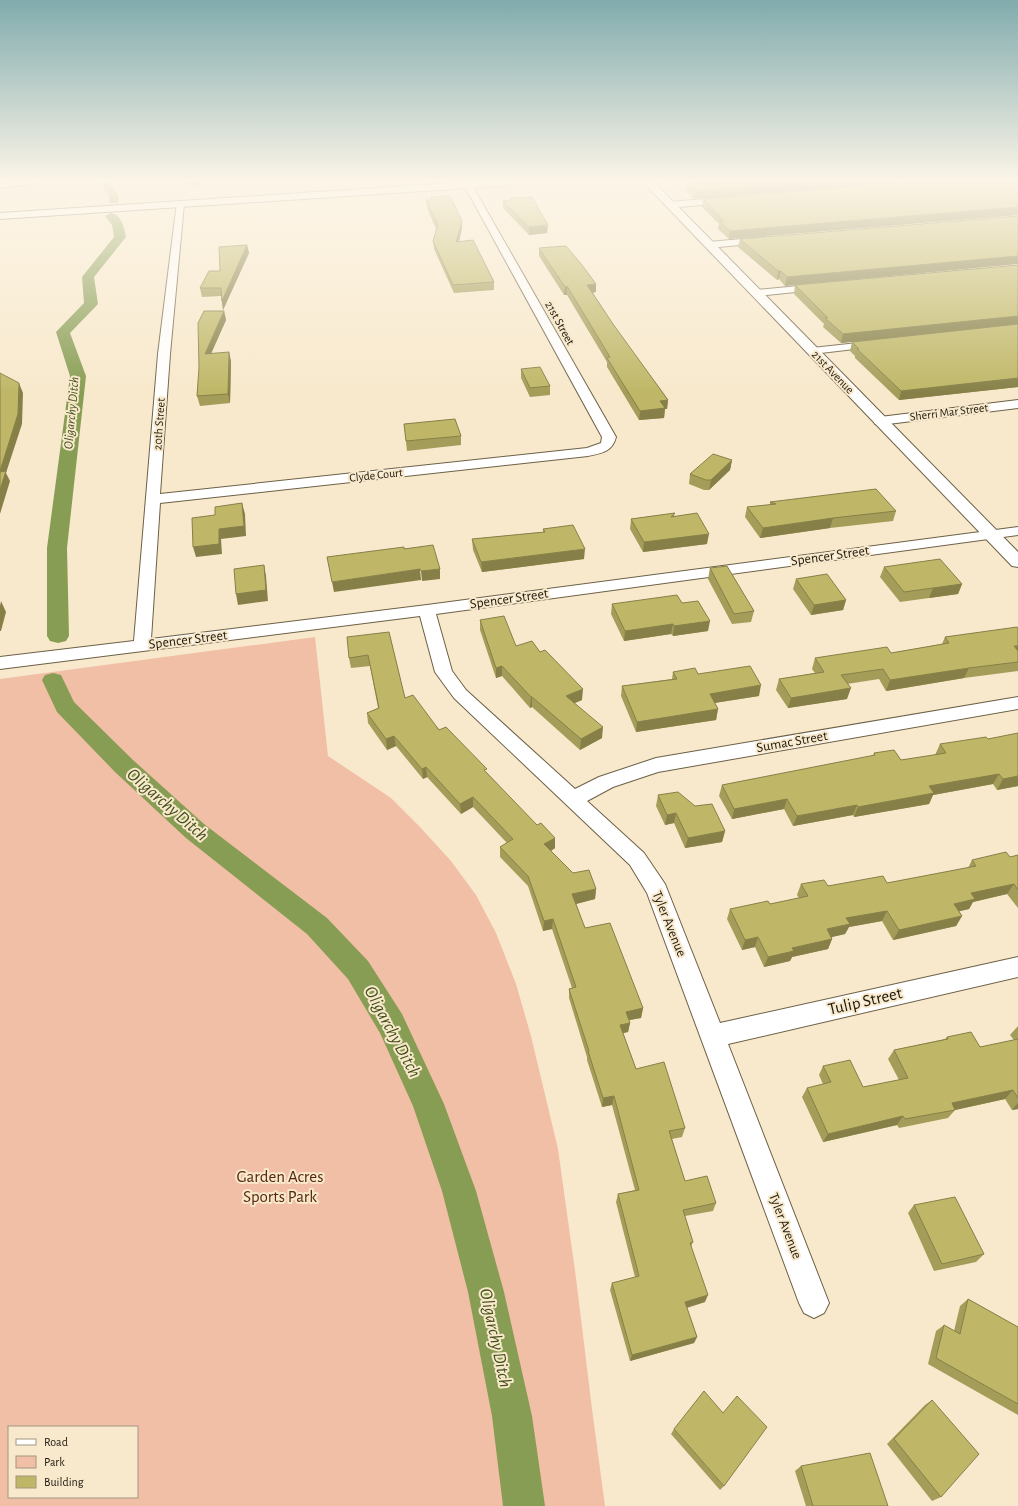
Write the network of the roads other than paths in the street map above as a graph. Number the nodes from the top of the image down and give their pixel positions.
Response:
1 (175, 252) edge
2 (506, 252) edge
3 (716, 252) edge
4 (828, 286) edge
5 (756, 293) junction
6 (885, 343) edge
7 (812, 351) junction
8 (1018, 404) edge
9 (880, 421) junction
10 (599, 449) joint
11 (153, 498) junction
12 (1018, 531) edge
13 (991, 535) junction
14 (1018, 562) edge
15 (427, 610) junction
16 (142, 645) junction
17 (0, 663) edge
18 (1018, 703) edge
19 (572, 800) junction
20 (1018, 967) edge
21 (713, 1036) junction
22 (814, 1303) dead end

1 - 11 street, 20th Street
2 - 10 street, 21st Street
3 - 5 street, 21st Avenue
4 - 5 street
5 - 7 street, 21st Avenue
6 - 7 street
7 - 9 street, 21st Avenue
8 - 9 street, Sherri Mar Street
9 - 13 street, 21st Avenue
10 - 11 street, Clyde Court
11 - 16 street, 20th Street
12 - 13 street, Spencer Street
13 - 14 street, 21st Avenue
13 - 15 street, Spencer Street
15 - 16 street, Spencer Street
15 - 19 street, Tyler Avenue
16 - 17 street, Spencer Street
18 - 19 street, Sumac Street
19 - 21 street, Tyler Avenue
20 - 21 street, Tulip Street
21 - 22 street, Tyler Avenue

